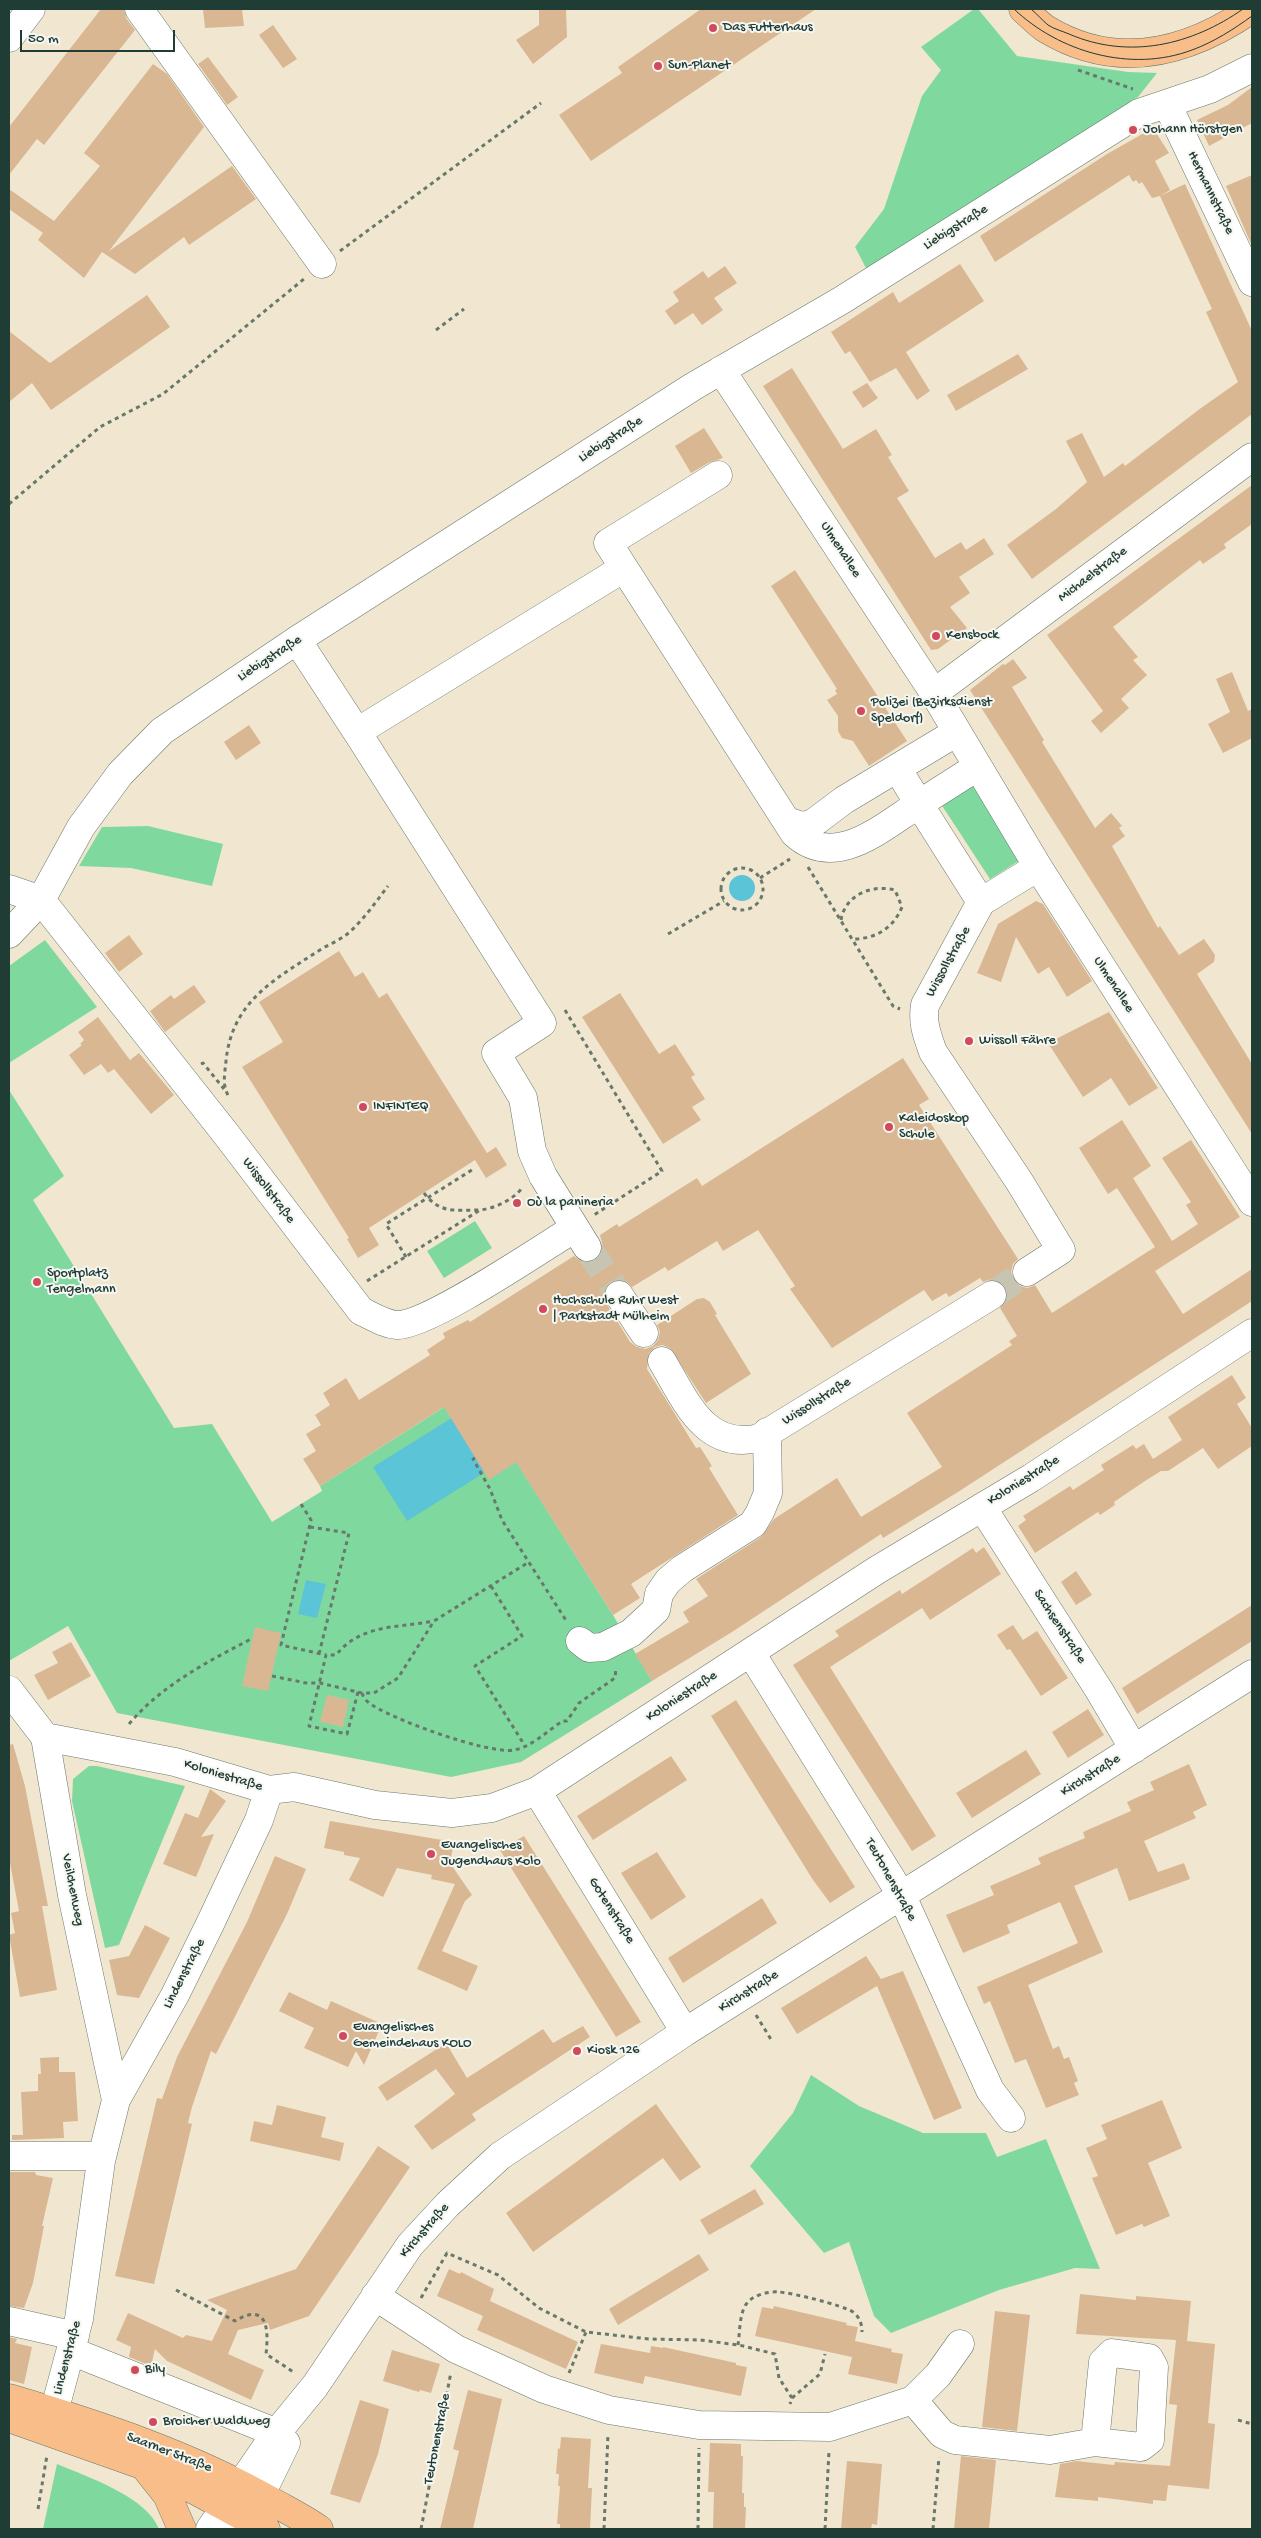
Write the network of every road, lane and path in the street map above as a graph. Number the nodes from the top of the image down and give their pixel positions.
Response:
1 (31, 9) edge
2 (139, 9) edge
3 (1023, 9) edge
4 (1252, 9) edge
5 (9, 38) edge
6 (1252, 68) edge
7 (541, 102) dead end
8 (1167, 104) junction
9 (322, 264) junction
10 (1252, 282) edge
11 (464, 309) dead end
12 (436, 330) dead end
13 (721, 370) junction
14 (1252, 457) edge
15 (718, 475) dead end
16 (9, 504) edge
17 (624, 568) junction
18 (297, 640) junction
19 (934, 693) junction
20 (357, 732) junction
21 (957, 732) junction
22 (977, 767) junction
23 (897, 768) junction
24 (919, 804) junction
25 (787, 821) junction
26 (792, 859) dead end
27 (804, 862) dead end
28 (1038, 866) junction
29 (760, 878) junction
30 (388, 886) dead end
31 (9, 889) edge
32 (41, 900) junction
33 (724, 901) junction
34 (981, 902) junction
35 (841, 921) dead end
36 (9, 934) edge
37 (668, 934) dead end
38 (852, 940) junction
39 (565, 1010) dead end
40 (923, 1018) junction
41 (229, 1096) dead end
42 (532, 1151) junction
43 (475, 1168) dead end
44 (424, 1193) dead end
45 (428, 1198) junction
46 (1252, 1202) edge
47 (480, 1210) junction
48 (581, 1237) junction
49 (406, 1257) junction
50 (1027, 1272) tunnel mouth
51 (348, 1293) junction
52 (619, 1295) tunnel mouth
53 (992, 1295) tunnel mouth
54 (644, 1333) dead end
55 (1252, 1333) edge
56 (662, 1361) dead end
57 (768, 1432) junction
58 (475, 1458) dead end
59 (301, 1504) dead end
60 (982, 1507) junction
61 (310, 1526) junction
62 (529, 1562) junction
63 (491, 1586) junction
64 (434, 1622) junction
65 (251, 1640) dead end
66 (580, 1641) joint
67 (617, 1641) junction
68 (751, 1653) junction
69 (319, 1654) junction
70 (326, 1656) junction
71 (1252, 1674) edge
72 (272, 1676) dead end
73 (320, 1682) junction
74 (9, 1690) edge
75 (360, 1692) junction
76 (129, 1724) dead end
77 (45, 1737) junction
78 (525, 1746) junction
79 (1134, 1749) junction
80 (269, 1790) junction
81 (537, 1791) junction
82 (902, 1896) junction
83 (743, 1996) junction
84 (684, 2032) junction
85 (772, 2041) dead end
86 (116, 2100) junction
87 (1010, 2118) dead end
88 (9, 2156) edge
89 (102, 2156) junction
90 (176, 2290) dead end
91 (375, 2296) junction
92 (410, 2319) junction
93 (9, 2321) edge
94 (586, 2332) junction
95 (862, 2332) dead end
96 (73, 2343) junction
97 (960, 2344) dead end
98 (738, 2345) junction
99 (456, 2349) junction
100 (825, 2354) dead end
101 (315, 2386) junction
102 (559, 2394) junction
103 (9, 2398) edge
104 (792, 2398) junction
105 (913, 2400) junction
106 (609, 2410) junction
107 (9, 2418) edge
108 (1238, 2420) dead end
109 (51, 2421) junction
110 (1252, 2424) edge
111 (700, 2425) junction
112 (788, 2428) junction
113 (830, 2428) junction
114 (277, 2433) junction
115 (942, 2434) junction
116 (1095, 2442) dead end
117 (142, 2465) junction
118 (250, 2489) junction
119 (38, 2509) dead end
120 (242, 2521) edge
121 (182, 2529) edge
122 (210, 2529) edge
123 (319, 2529) edge
124 (421, 2529) edge
125 (604, 2529) edge
126 (698, 2529) edge
127 (825, 2529) edge
128 (933, 2529) edge

1 - 5 street
2 - 9 street
3 - 4 main road
6 - 8 street, Liebigstraße
7 - 9 path
8 - 10 street, Hermannstraße
8 - 13 street, Liebigstraße
9 - 16 path
11 - 12 path
13 - 18 street, Liebigstraße
13 - 19 street, Ulmenallee
14 - 19 street, Michaelstraße
15 - 17 street
17 - 20 street
17 - 25 street
18 - 20 street
18 - 32 street, Liebigstraße
19 - 21 street, Ulmenallee
20 - 42 street
21 - 22 street, Ulmenallee
21 - 23 street
22 - 24 street
22 - 28 street, Ulmenallee
23 - 24 street
23 - 25 street
24 - 25 street
24 - 34 street
26 - 29 path
27 - 38 path
28 - 34 street, Wissollstraße
28 - 46 street, Ulmenallee
29 - 33 path
29 - 33 path
30 - 41 path
31 - 32 street
32 - 36 street
32 - 51 street, Wissollstraße
33 - 37 path
34 - 40 street, Wissollstraße
35 - 38 path
38 - 40 path
39 - 48 path
40 - 50 street
42 - 47 path
42 - 48 street
43 - 45 path
44 - 45 path
45 - 47 path
45 - 49 path
47 - 49 path
48 - 51 street, Wissollstraße
49 - 51 path
52 - 54 street
53 - 57 street, Wissollstraße
55 - 60 street, Koloniestraße
56 - 57 street, Wissollstraße
57 - 67 street
58 - 62 path
59 - 61 path
60 - 68 street, Koloniestraße
60 - 79 street, Sachsenstraße
61 - 69 path
61 - 69 path
62 - 63 path
62 - 66 path
63 - 64 path
63 - 78 path
64 - 70 path
64 - 75 path
65 - 76 path
66 - 67 street
67 - 78 path
68 - 81 street, Koloniestraße
68 - 82 street, Teutonenstraße
69 - 70 path
70 - 73 path
71 - 79 street, Kirchstraße
72 - 73 path
73 - 75 path
73 - 75 path
74 - 77 street, Veilchenweg
75 - 78 path
77 - 80 street, Koloniestraße
77 - 86 street, Veilchenweg
79 - 82 street, Kirchstraße
80 - 81 street, Koloniestraße
80 - 86 street, Lindenstraße
81 - 84 street, Gotenstraße
82 - 83 street, Kirchstraße
82 - 87 street, Teutonenstraße
83 - 84 street, Kirchstraße
83 - 85 path
84 - 91 street, Kirchstraße
86 - 89 street, Lindenstraße
88 - 89 street
89 - 96 street, Lindenstraße
90 - 101 path
91 - 92 street
91 - 101 street, Kirchstraße
92 - 94 path
92 - 99 street
93 - 96 street
94 - 98 path
94 - 102 path
95 - 98 path
96 - 109 street, Lindenstraße
96 - 114 street
97 - 105 street
98 - 104 path
99 - 102 street
99 - 124 path, Teutonenstraße
100 - 104 path
101 - 114 street, Kirchstraße
101 - 118 street, Kirchstraße
102 - 106 street
103 - 109 main road, Saarner Straße
104 - 112 path
105 - 113 street
105 - 115 street
106 - 111 street
106 - 125 path
107 - 109 main road, Saarner Straße
108 - 110 path
109 - 117 main road, Saarner Straße
109 - 118 main road, Saarner Straße
109 - 119 path
111 - 112 street
111 - 126 path
112 - 113 street
113 - 127 path
114 - 118 street, Kirchstraße
115 - 116 street
115 - 128 path
117 - 120 main road, Saarner Straße
117 - 121 main road
118 - 120 street, Kirchstraße
118 - 123 main road, Saarner Straße
120 - 122 street

